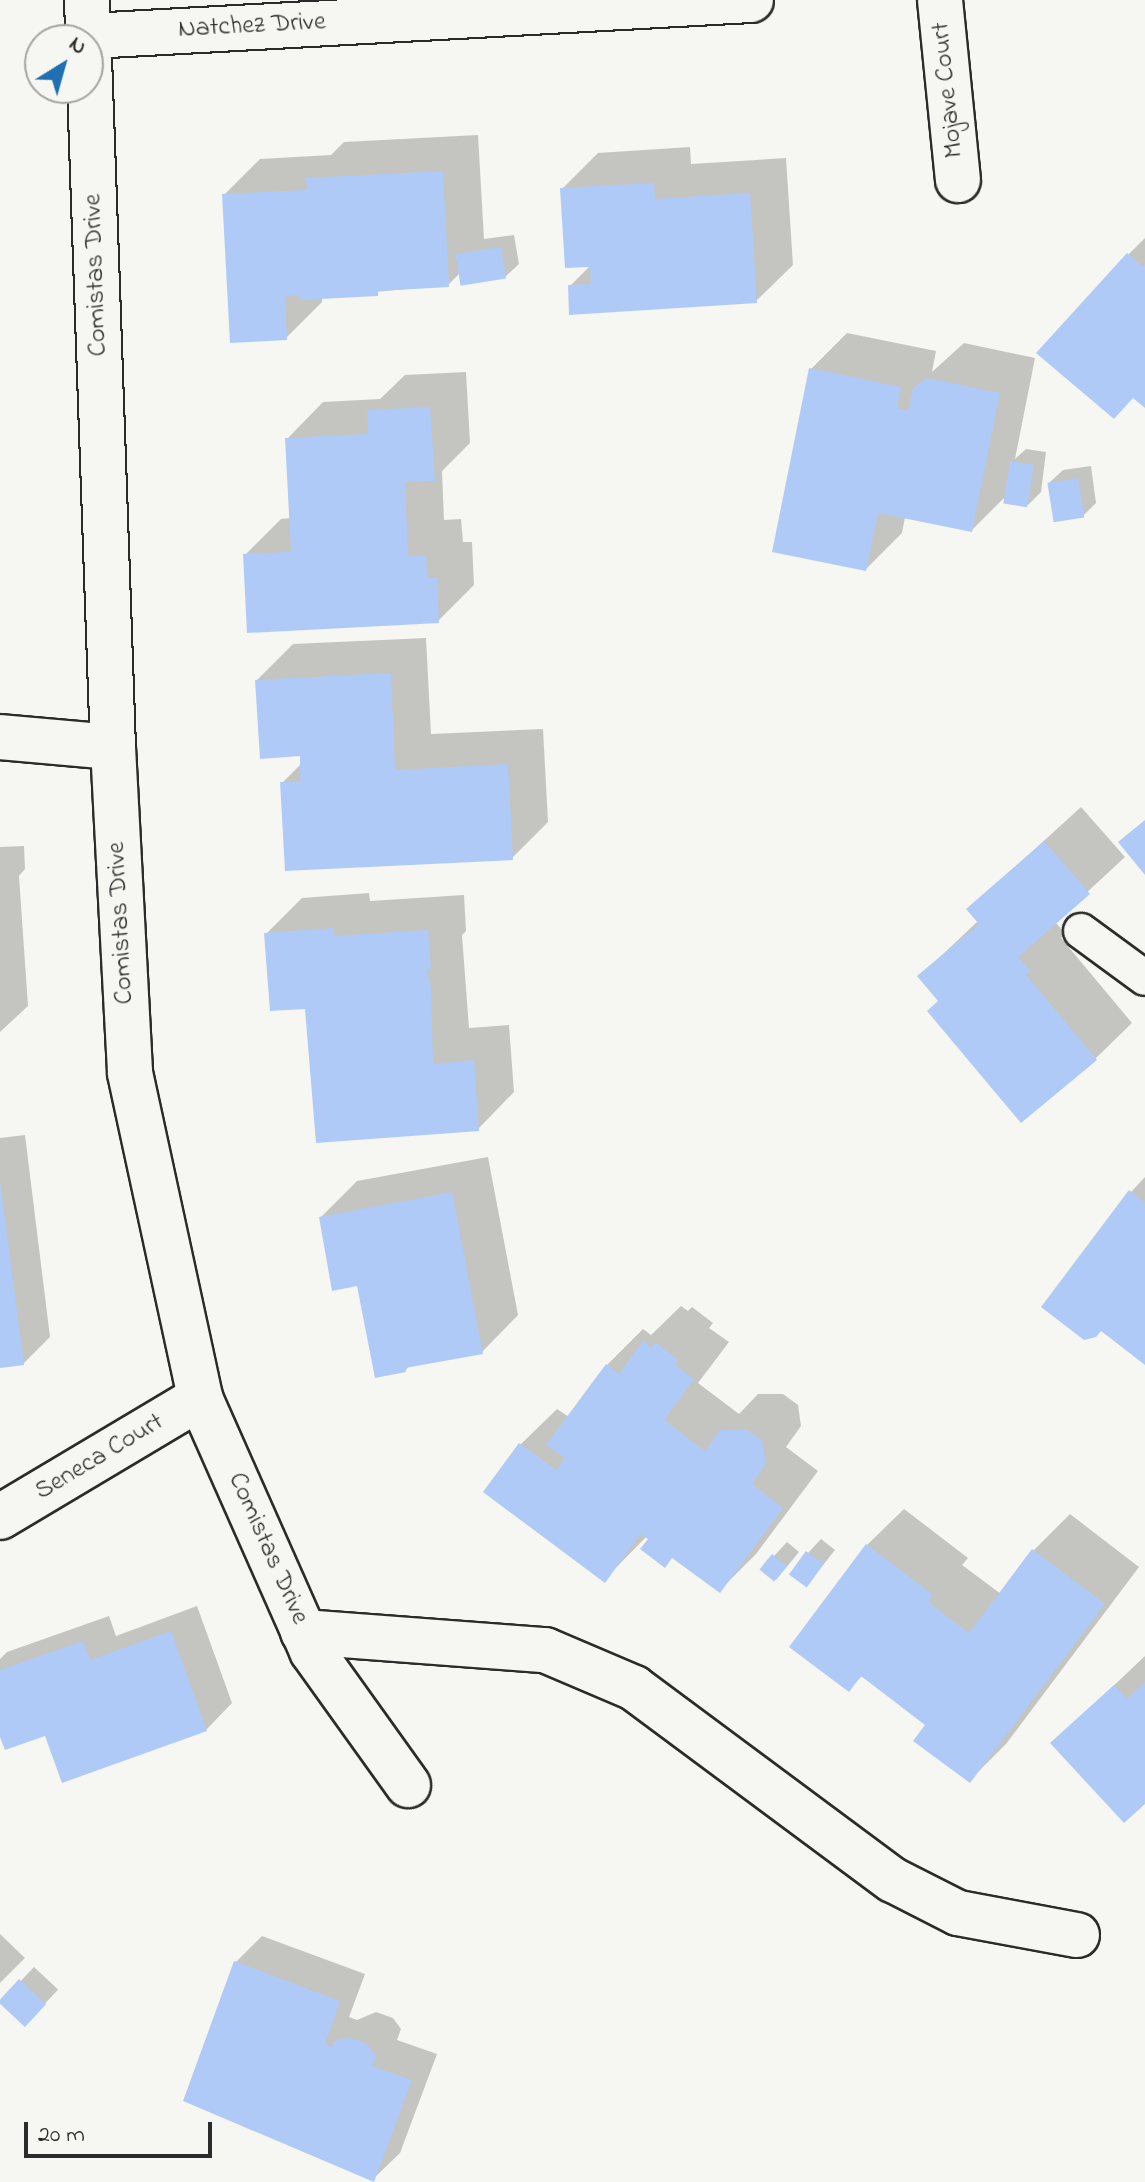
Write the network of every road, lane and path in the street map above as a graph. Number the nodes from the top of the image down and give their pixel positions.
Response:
1 (751, 0) edge
2 (940, 0) edge
3 (88, 18) edge
4 (958, 180) dead end
5 (0, 737) edge
6 (113, 747) junction
7 (1081, 931) dead end
8 (1145, 978) edge
9 (200, 1398) junction
10 (0, 1517) edge
11 (303, 1632) junction
12 (408, 1785) dead end
13 (1077, 1935) dead end

1 - 3 street, Natchez Drive
2 - 4 street, Mojave Court
3 - 6 street, Comistas Drive
5 - 6 street
6 - 9 street, Comistas Drive
7 - 8 lane
9 - 10 street, Seneca Court
9 - 11 street, Comistas Drive
11 - 12 street, Comistas Drive
11 - 13 street

